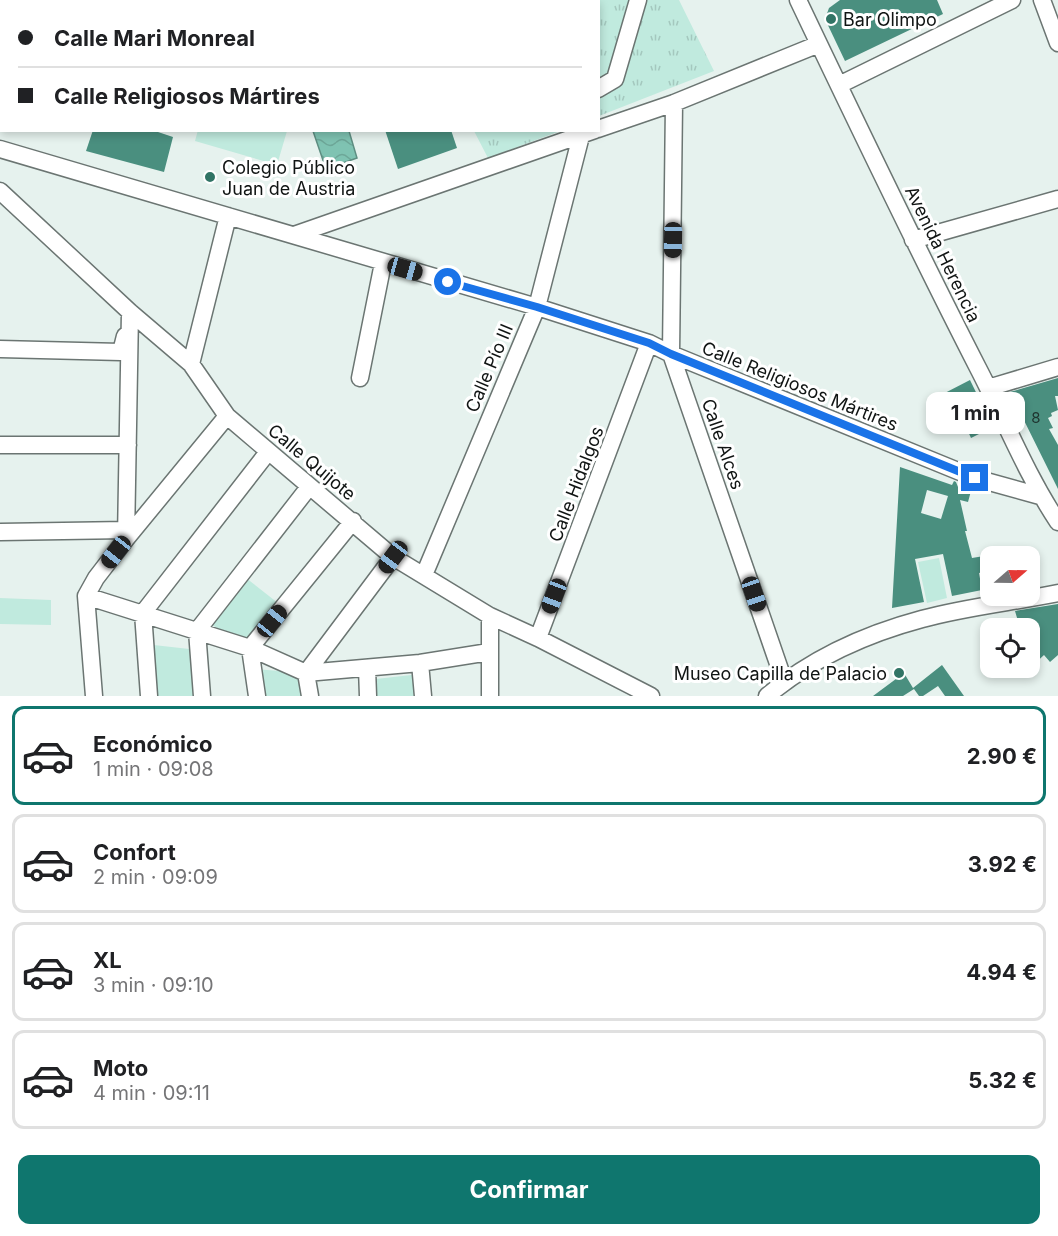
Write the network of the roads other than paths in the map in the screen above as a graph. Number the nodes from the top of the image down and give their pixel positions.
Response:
1 (638, 0) edge
2 (798, 0) edge
3 (1012, 0) edge
4 (1042, 0) edge
5 (1058, 43) edge
6 (819, 44) junction
7 (839, 85) junction
8 (600, 87) edge
9 (674, 103) junction
10 (600, 129) edge
11 (591, 132) edge
12 (0, 149) edge
13 (0, 191) edge
14 (1058, 199) edge
15 (228, 216) junction
16 (294, 235) junction
17 (913, 240) junction
18 (382, 263) junction
19 (537, 307) junction
20 (130, 312) junction
21 (649, 343) junction
22 (0, 349) edge
23 (671, 354) junction
24 (191, 364) junction
25 (1058, 367) edge
26 (360, 378) dead end
27 (988, 388) junction
28 (227, 416) junction
29 (0, 445) edge
30 (128, 445) junction
31 (268, 452) junction
32 (309, 487) junction
33 (1040, 496) junction
34 (353, 521) junction
35 (1058, 522) edge
36 (0, 532) edge
37 (126, 535) junction
38 (393, 557) junction
39 (424, 575) junction
40 (1058, 593) edge
41 (86, 596) junction
42 (144, 613) junction
43 (490, 616) junction
44 (196, 632) junction
45 (538, 638) junction
46 (250, 648) junction
47 (489, 652) junction
48 (420, 663) junction
49 (367, 668) junction
50 (306, 673) junction
51 (784, 681) junction
52 (94, 696) edge
53 (149, 696) edge
54 (202, 696) edge
55 (257, 696) edge
56 (310, 696) edge
57 (368, 696) edge
58 (423, 696) edge
59 (489, 696) edge
60 (651, 696) edge
61 (767, 696) edge
62 (774, 696) edge

1 - 8 street
2 - 6 street, Avenida Herencia
3 - 7 street
4 - 5 street
6 - 7 street, Avenida Herencia
6 - 9 street
7 - 17 street, Avenida Herencia
9 - 10 street
9 - 23 street, Calle Alces
11 - 16 street
11 - 19 street, Calle Pío III
12 - 15 street, Calle Religiosos Mártires
13 - 20 street, Calle Quijote
14 - 17 street
15 - 16 street, Calle Religiosos Mártires
15 - 24 street
16 - 18 street, Calle Religiosos Mártires
17 - 27 street, Avenida Herencia
18 - 19 street, Calle Religiosos Mártires
18 - 26 street
19 - 21 street, Calle Religiosos Mártires
19 - 39 street, Calle Pío III
20 - 22 street
20 - 24 street, Calle Quijote
20 - 30 street
21 - 23 street, Calle Religiosos Mártires
21 - 45 street, Calle Hidalgos
23 - 33 street, Calle Religiosos Mártires
23 - 51 street, Calle Alces
24 - 28 street, Calle Quijote
25 - 27 street
27 - 33 street, Avenida Herencia
28 - 31 street, Calle Quijote
28 - 37 street
29 - 30 street
30 - 37 street
31 - 32 street, Calle Quijote
31 - 42 street
32 - 34 street, Calle Quijote
32 - 44 street
33 - 35 street, Avenida Herencia
34 - 38 street, Calle Quijote
34 - 46 street
36 - 37 street
37 - 41 street
38 - 39 street, Calle Quijote
38 - 50 street
39 - 43 street, Calle Quijote
40 - 51 street
41 - 42 street
41 - 52 street
42 - 44 street
42 - 53 street
43 - 45 street, Calle Quijote
43 - 47 street
44 - 46 street
44 - 54 street
45 - 60 street, Calle Quijote
46 - 50 street
46 - 55 street
47 - 48 street
47 - 59 street
48 - 49 street
48 - 58 street
49 - 50 street
49 - 57 street
50 - 56 street
51 - 61 street
51 - 62 street

